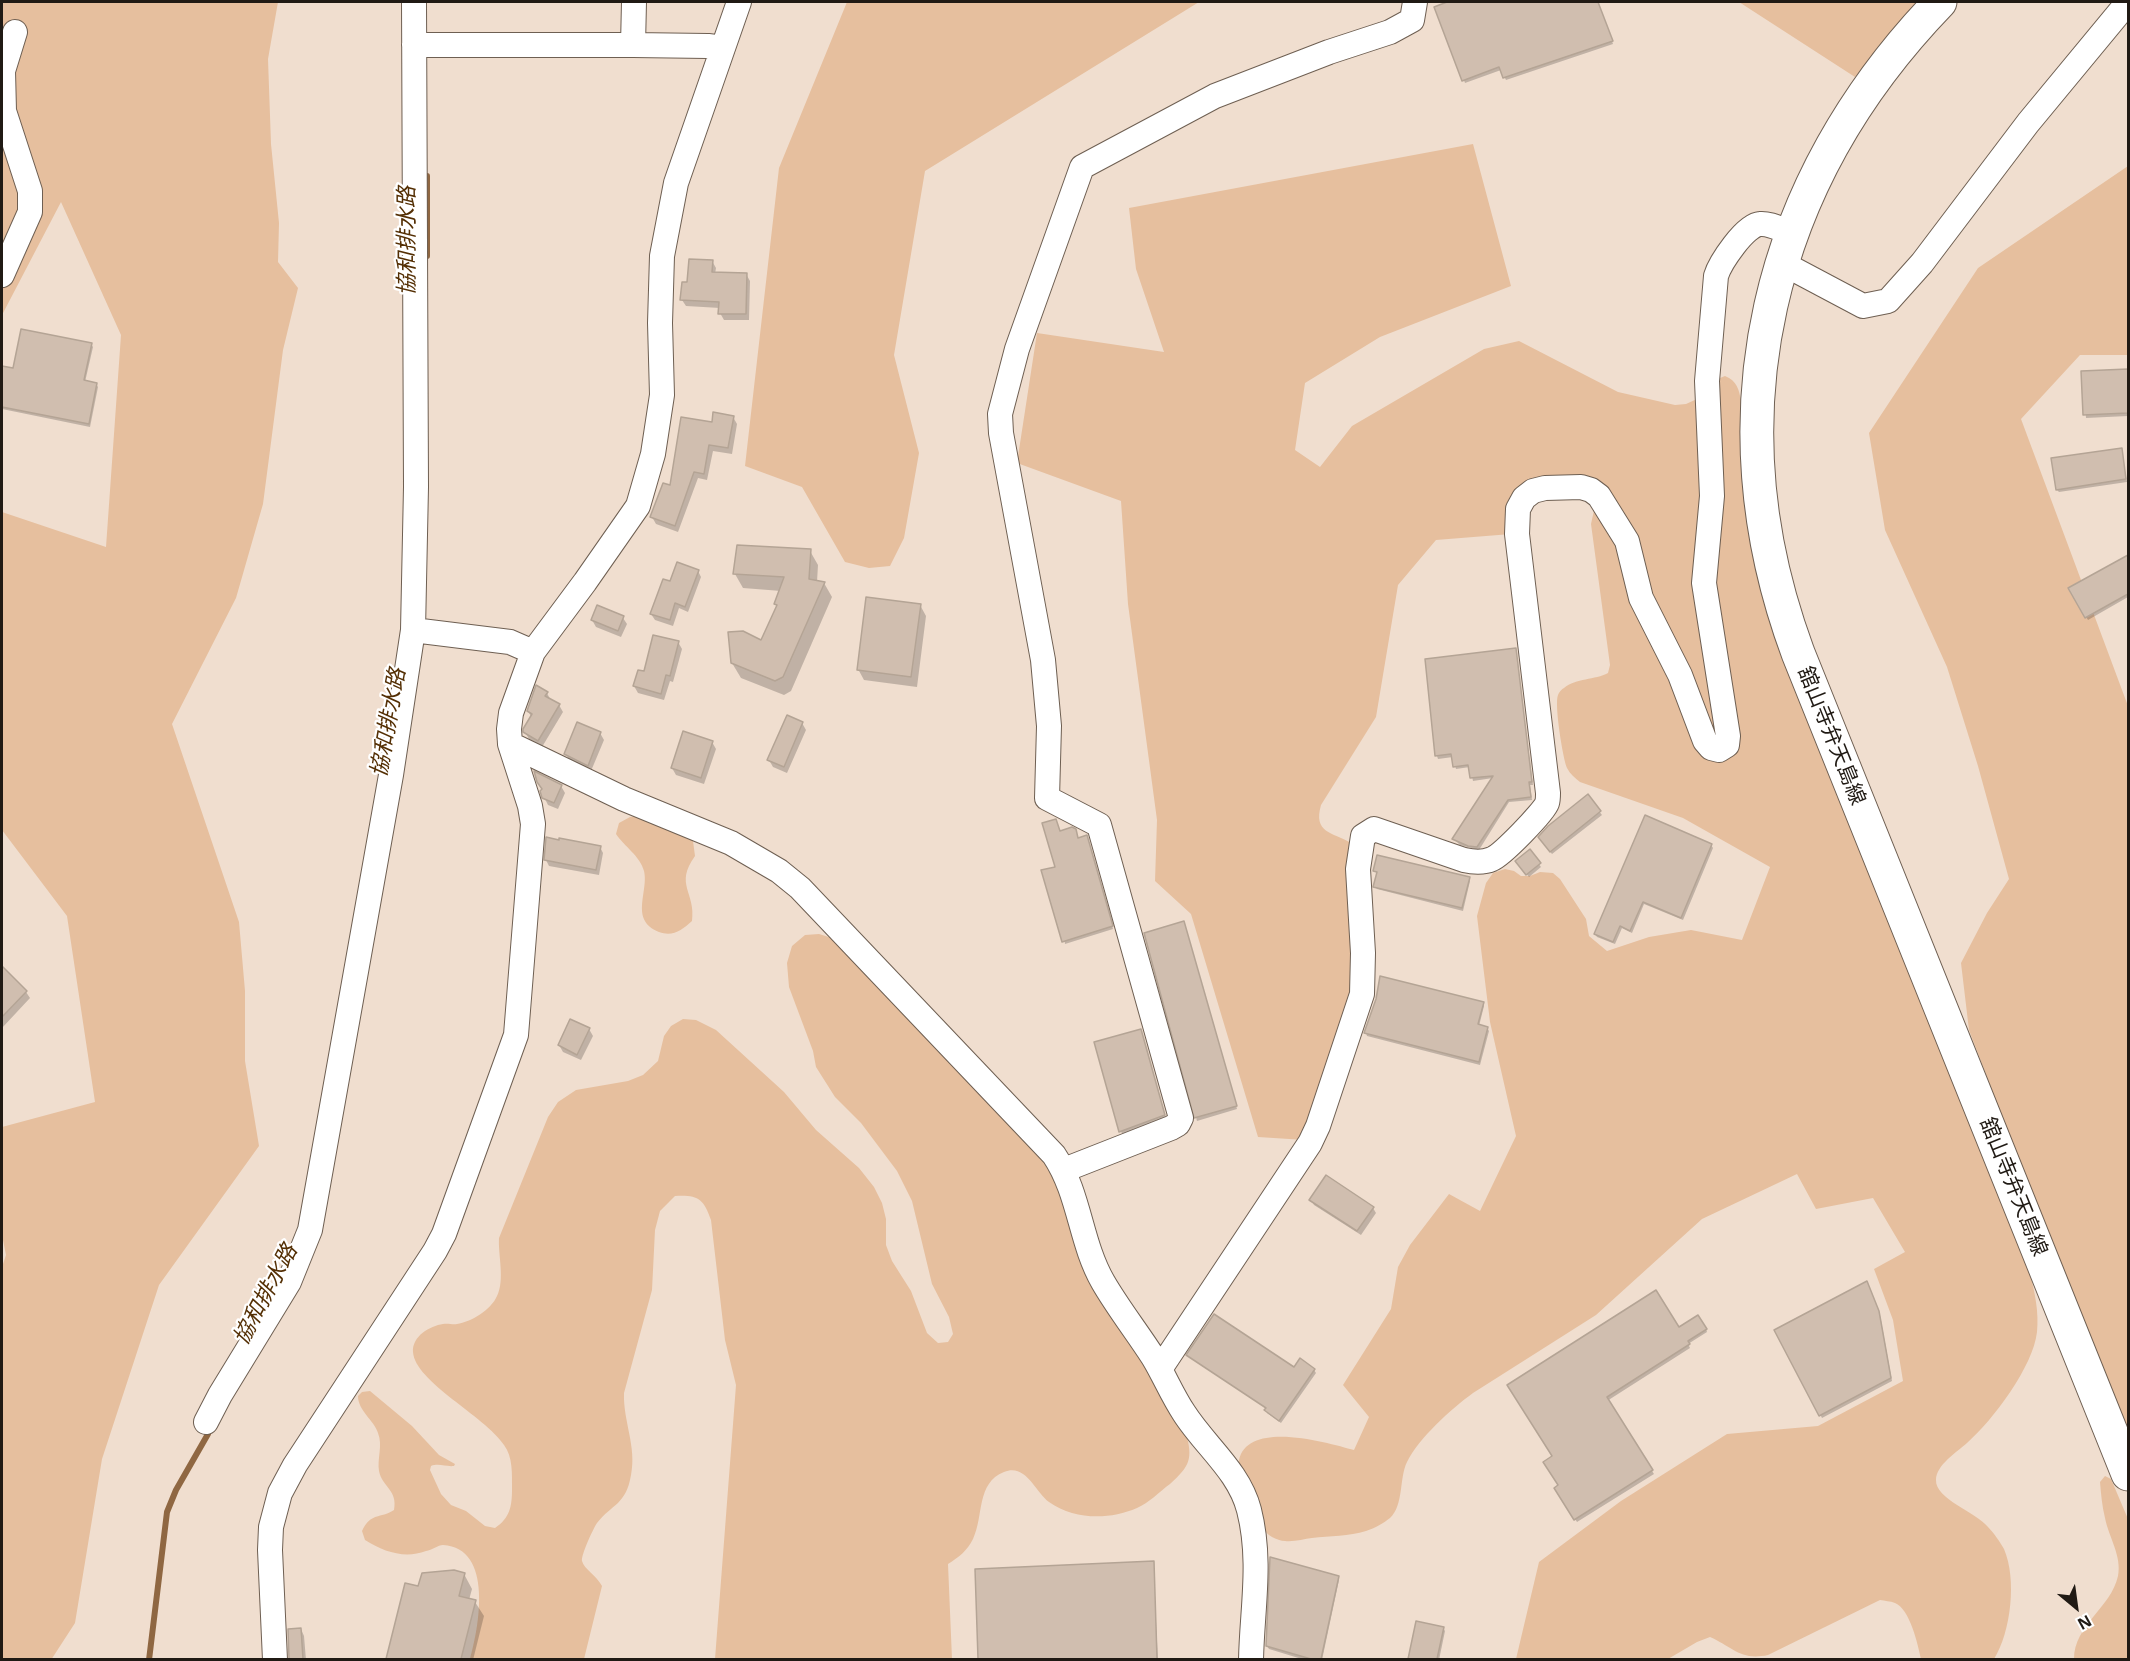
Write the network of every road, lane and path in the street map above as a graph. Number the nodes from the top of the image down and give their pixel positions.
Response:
1 (414, 2) edge
2 (634, 2) edge
3 (739, 2) edge
4 (1415, 2) edge
5 (1940, 2) edge
6 (2128, 2) edge
7 (15, 32) dead end
8 (423, 45) junction
9 (633, 45) junction
10 (723, 48) junction
11 (1787, 248) junction
12 (2, 275) edge
13 (422, 631) junction
14 (533, 652) junction
15 (510, 744) junction
16 (1064, 1170) junction
17 (1160, 1369) junction
18 (206, 1422) dead end
19 (2128, 1474) edge
20 (275, 1659) edge
21 (1251, 1659) edge

1 - 8 street
2 - 9 street
3 - 10 street
4 - 16 street
5 - 11 main road, 舘山寺弁天島線
6 - 11 street
7 - 12 street
8 - 9 street
8 - 13 street
9 - 10 street
10 - 14 street
11 - 17 street
11 - 19 main road, 舘山寺弁天島線
13 - 14 street
13 - 18 street
14 - 15 street
15 - 16 street
15 - 20 street
16 - 17 street
17 - 21 street

